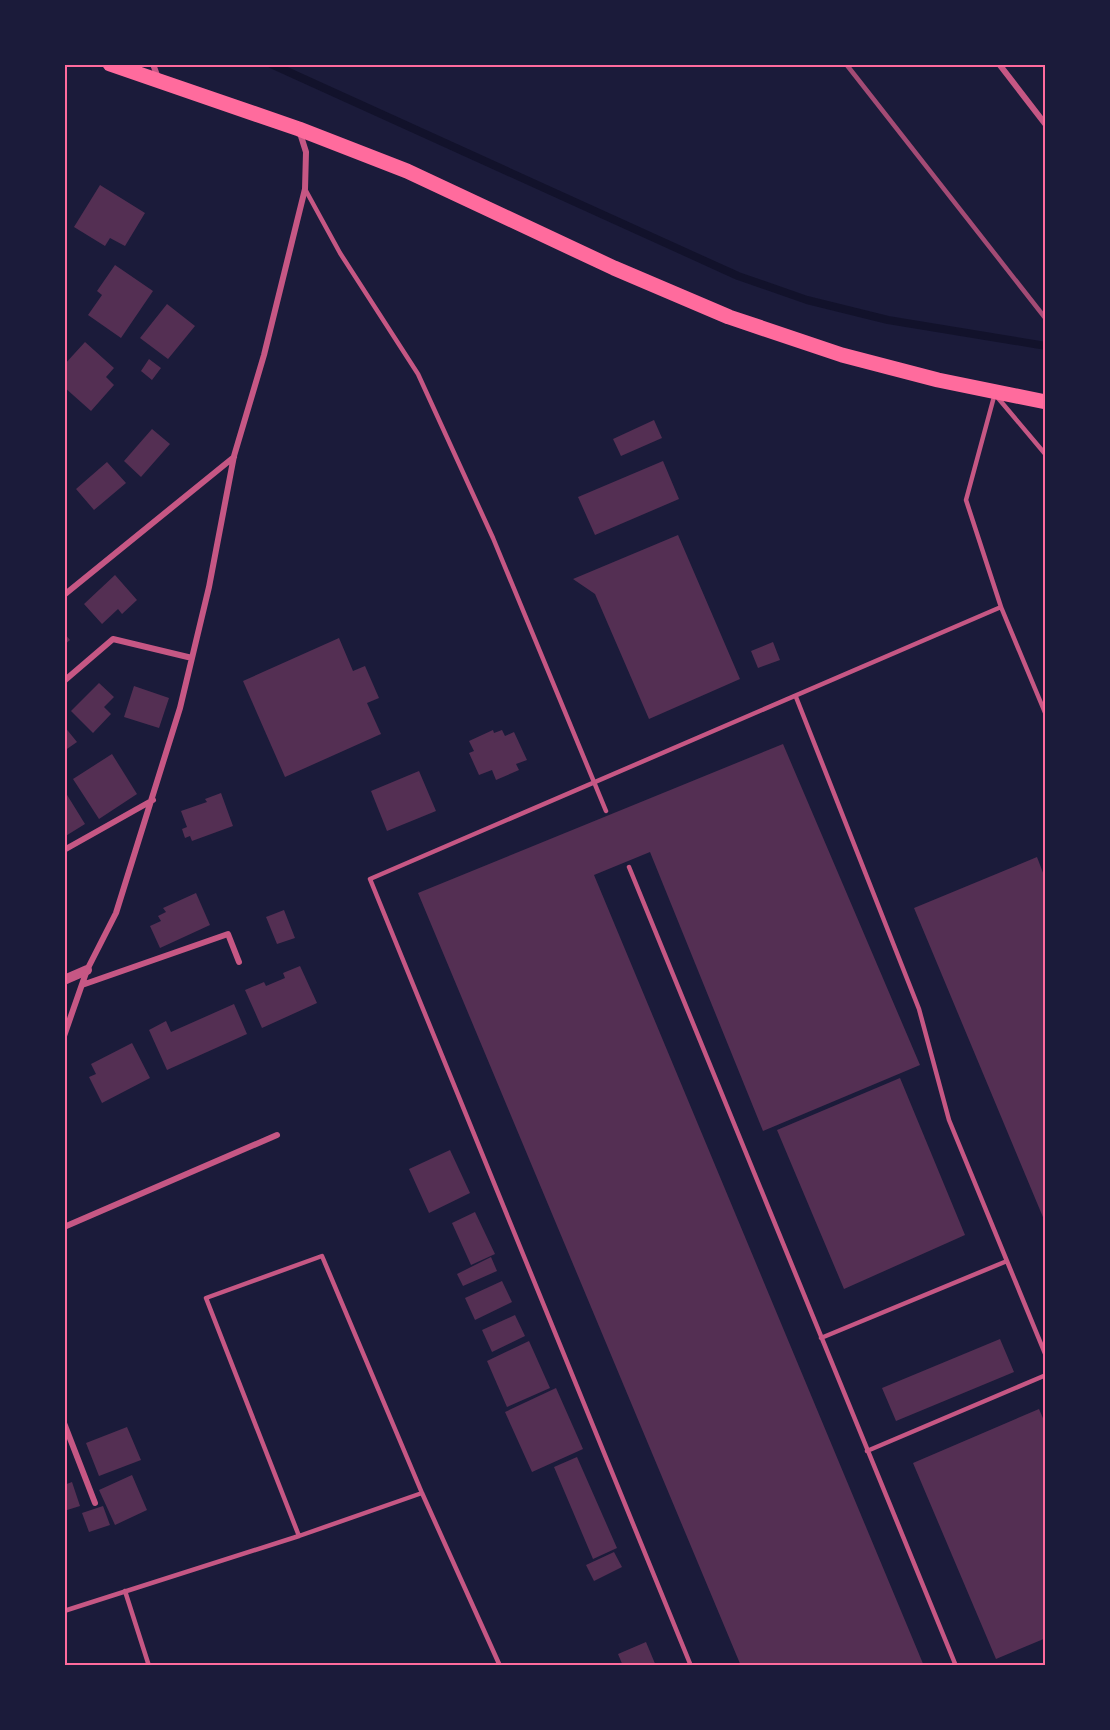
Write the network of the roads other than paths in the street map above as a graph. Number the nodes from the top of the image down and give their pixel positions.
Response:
1 (110, 64) edge
2 (999, 64) edge
3 (156, 72) edge
4 (1046, 125) edge
5 (300, 129) junction
6 (304, 189) junction
7 (995, 393) junction
8 (1046, 402) edge
9 (1046, 455) edge
10 (234, 456) junction
11 (64, 595) edge
12 (1001, 608) junction
13 (192, 658) junction
14 (64, 681) edge
15 (796, 697) junction
16 (1046, 715) edge
17 (594, 781) junction
18 (153, 800) junction
19 (606, 811) dead end
20 (64, 850) edge
21 (629, 867) dead end
22 (239, 962) dead end
23 (87, 970) junction
24 (64, 980) edge
25 (82, 985) junction
26 (64, 1036) edge
27 (278, 1135) dead end
28 (64, 1227) edge
29 (1008, 1261) junction
30 (821, 1338) junction
31 (1046, 1356) edge
32 (1046, 1375) edge
33 (64, 1423) edge
34 (867, 1451) junction
35 (422, 1492) junction
36 (94, 1503) dead end
37 (299, 1536) junction
38 (125, 1591) junction
39 (64, 1611) edge
40 (149, 1665) edge
41 (500, 1665) edge
42 (691, 1665) edge
43 (956, 1665) edge

1 - 3 main road
2 - 4 street
3 - 5 main road
5 - 6 street
5 - 7 main road
6 - 10 street
6 - 17 lane
7 - 8 main road
7 - 9 lane
7 - 12 lane
10 - 11 street
10 - 13 street
12 - 15 lane
12 - 16 lane
13 - 14 street
13 - 18 street
15 - 17 lane
15 - 29 lane
17 - 19 lane
17 - 42 lane
18 - 20 street
18 - 23 street
21 - 30 lane
22 - 25 street
23 - 24 street
23 - 25 street
25 - 26 street
27 - 28 street
29 - 30 lane
29 - 31 lane
30 - 34 lane
32 - 34 lane
33 - 36 street
34 - 43 lane
35 - 37 lane
35 - 37 lane
35 - 41 lane
37 - 38 lane
38 - 39 lane
38 - 40 lane

